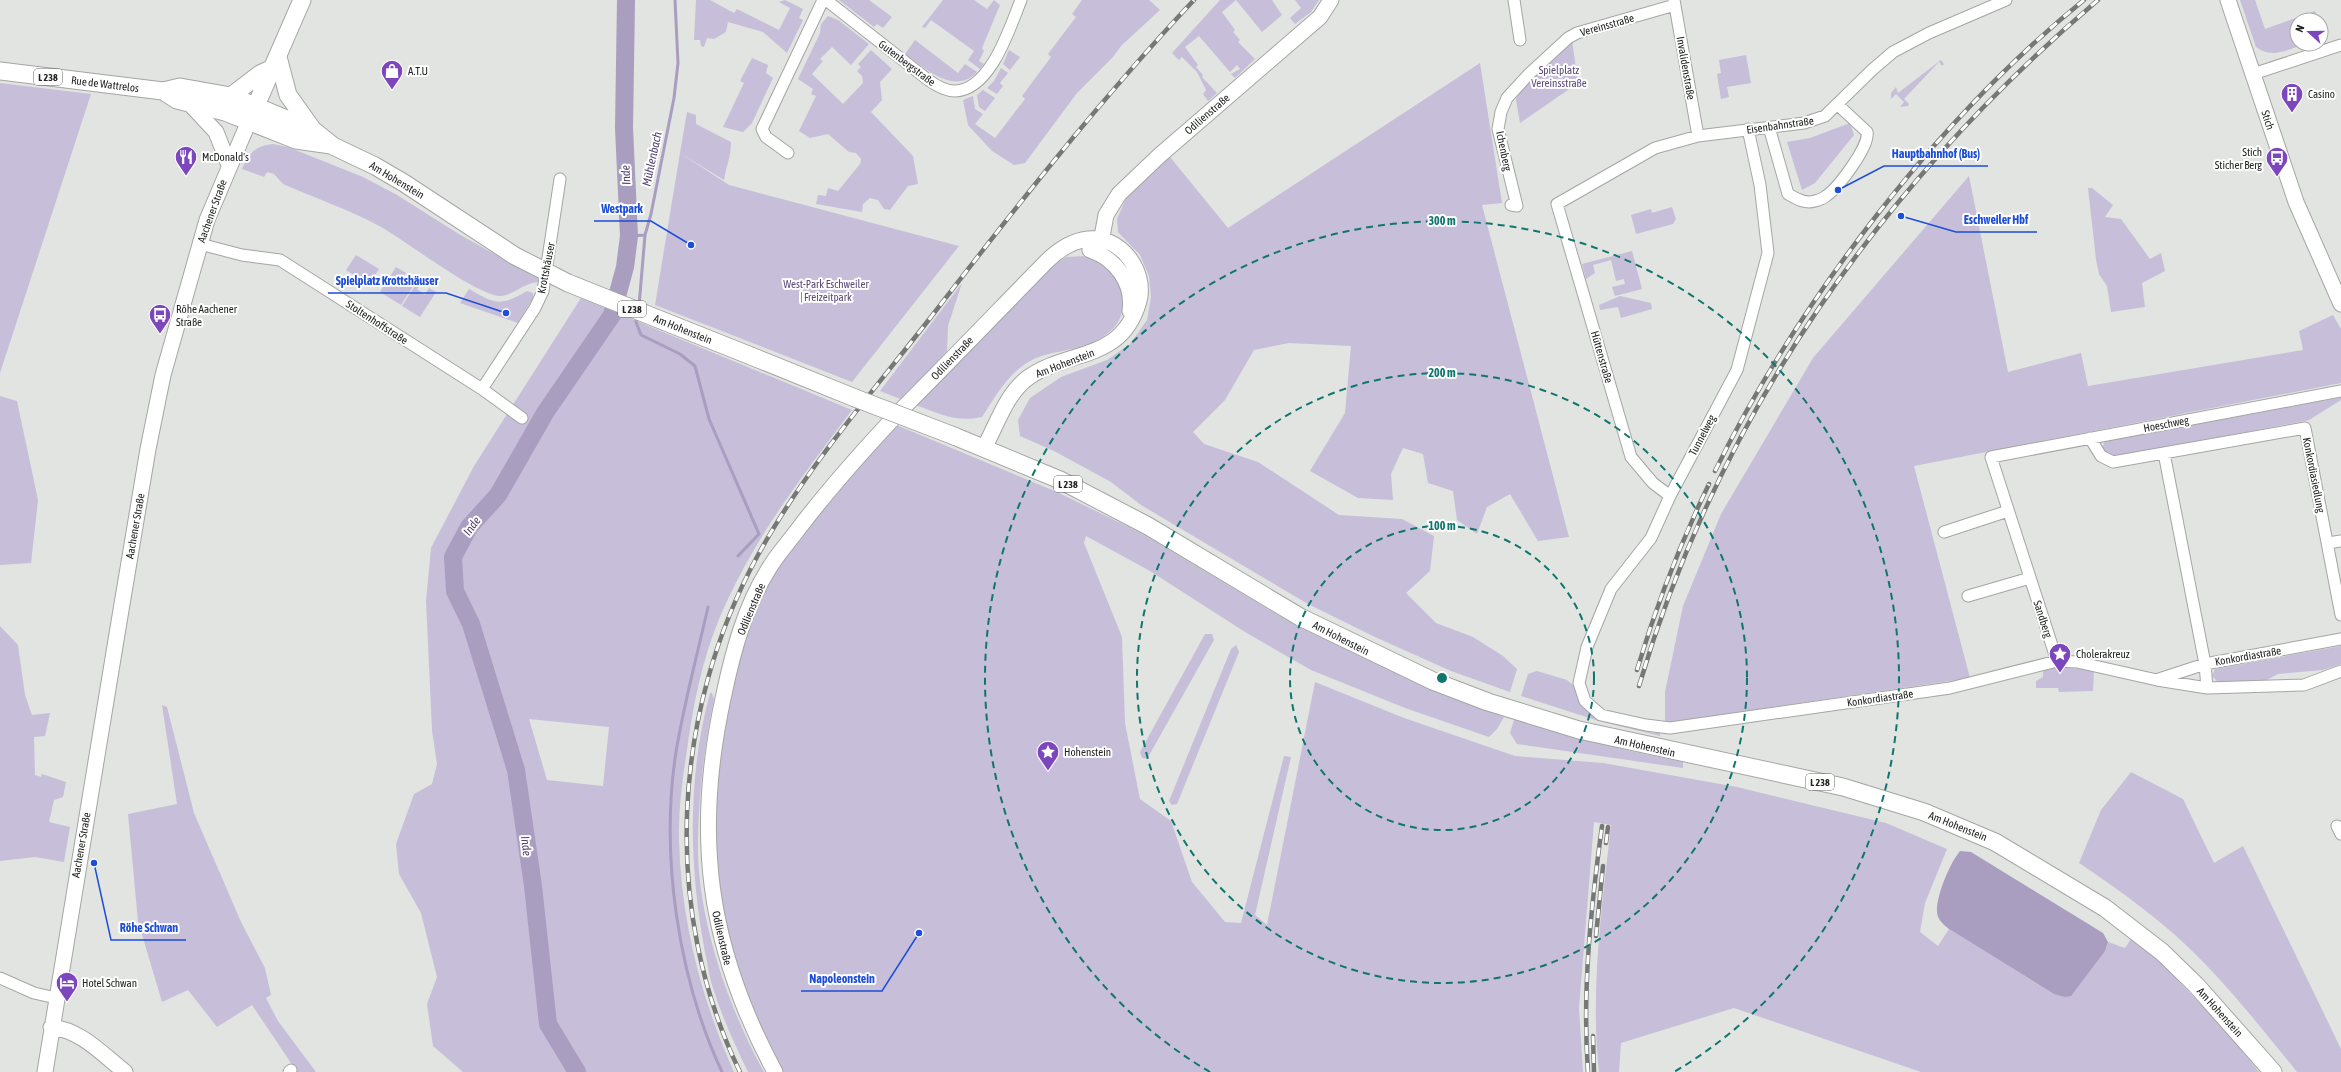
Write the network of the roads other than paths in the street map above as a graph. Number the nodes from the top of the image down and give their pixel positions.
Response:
1 (302, 0) edge
2 (824, 0) edge
3 (1021, 0) edge
4 (1331, 0) edge
5 (1341, 0) edge
6 (1514, 0) edge
7 (2228, 0) edge
8 (2000, 1) edge
9 (1675, 3) edge
10 (1520, 40) dead end
11 (2341, 44) edge
12 (276, 62) junction
13 (0, 71) edge
14 (1529, 74) joint
15 (2253, 74) junction
16 (163, 91) junction
17 (231, 96) junction
18 (189, 103) junction
19 (1838, 105) junction
20 (252, 114) junction
21 (1769, 127) junction
22 (1748, 129) junction
23 (313, 130) junction
24 (1698, 136) junction
25 (333, 146) junction
26 (788, 153) dead end
27 (229, 165) junction
28 (560, 179) dead end
29 (1558, 204) joint
30 (1511, 205) dead end
31 (200, 244) junction
32 (1100, 246) junction
33 (2341, 304) edge
34 (482, 389) junction
35 (2341, 391) edge
36 (522, 418) dead end
37 (2090, 438) junction
38 (984, 448) junction
39 (2164, 454) junction
40 (1991, 457) joint
41 (1670, 496) junction
42 (2008, 511) junction
43 (1944, 532) dead end
44 (2341, 541) edge
45 (2328, 543) junction
46 (2030, 578) junction
47 (1968, 596) dead end
48 (2341, 615) edge
49 (2341, 639) edge
50 (2057, 661) junction
51 (2205, 664) junction
52 (2341, 671) edge
53 (2157, 680) junction
54 (2207, 688) junction
55 (1602, 714) joint
56 (0, 978) edge
57 (56, 998) junction
58 (51, 1026) junction
59 (45, 1072) edge
60 (125, 1072) edge
61 (775, 1072) edge
62 (2273, 1072) edge

1 - 12 main road, Aachener Straße
2 - 3 street, Gutenbergstraße
2 - 26 street, Gutenbergstraße
4 - 5 main road
4 - 32 main road, Odilienstraße
6 - 10 street
7 - 15 main road, Stich
8 - 19 street, Eisenbahnstraße
9 - 14 street, Vereinsstraße
9 - 24 street, Invalidenstraße
11 - 15 street
12 - 17 main road
12 - 20 main road, Aachener Straße
12 - 23 main road
13 - 16 main road, Rue de Wattrelos / L 238
14 - 30 street, Ichenberg
15 - 33 main road, Stich
16 - 17 main road, Rue de Wattrelos / L 238
16 - 18 main road, Rue de Wattrelos / L 238
17 - 20 main road, Rue de Wattrelos / L 238
18 - 20 main road, Rue de Wattrelos / L 238
18 - 27 main road
19 - 21 street, Eisenbahnstraße
19 - 21 street
20 - 23 main road, Am Hohenstein / L 238
20 - 25 main road, Am Hohenstein / L 238
20 - 27 main road, Aachener Straße
21 - 22 street, Eisenbahnstraße
22 - 24 street, Eisenbahnstraße
22 - 41 street, Tunnelweg
23 - 25 main road, Am Hohenstein / L 238
24 - 29 street, Eisenbahnstraße
25 - 38 main road, Am Hohenstein / L 238, bridge
27 - 31 main road, Aachener Straße
28 - 34 street, Krottshäuser
29 - 41 street, Hüttenstraße
31 - 34 street, Stoltenhoffstraße
31 - 57 main road, Aachener Straße
32 - 38 main road, Am Hohenstein
32 - 61 main road, Odilienstraße
34 - 36 street, Stoltenhoffstraße
35 - 37 street, Hoeschweg
37 - 39 street, Konkordiasiedlung
37 - 40 street, Hoeschweg
38 - 62 main road, Am Hohenstein / L 238
39 - 45 street, Konkordiasiedlung
39 - 51 street
40 - 42 street, Sandberg
41 - 55 street, Tunnelweg
42 - 43 street
42 - 46 street, Sandberg
44 - 45 street
45 - 48 street, Konkordiasiedlung
46 - 47 street
46 - 50 street, Sandberg
49 - 51 street, Konkordiastraße
50 - 53 street, Konkordiastraße
50 - 55 street, Konkordiastraße
51 - 53 street, Konkordiastraße
51 - 54 street
52 - 54 street, Konkordiastraße
53 - 54 street, Konkordiastraße
56 - 57 street
57 - 58 main road, Aachener Straße
58 - 59 main road, Aachener Straße
58 - 60 main road

